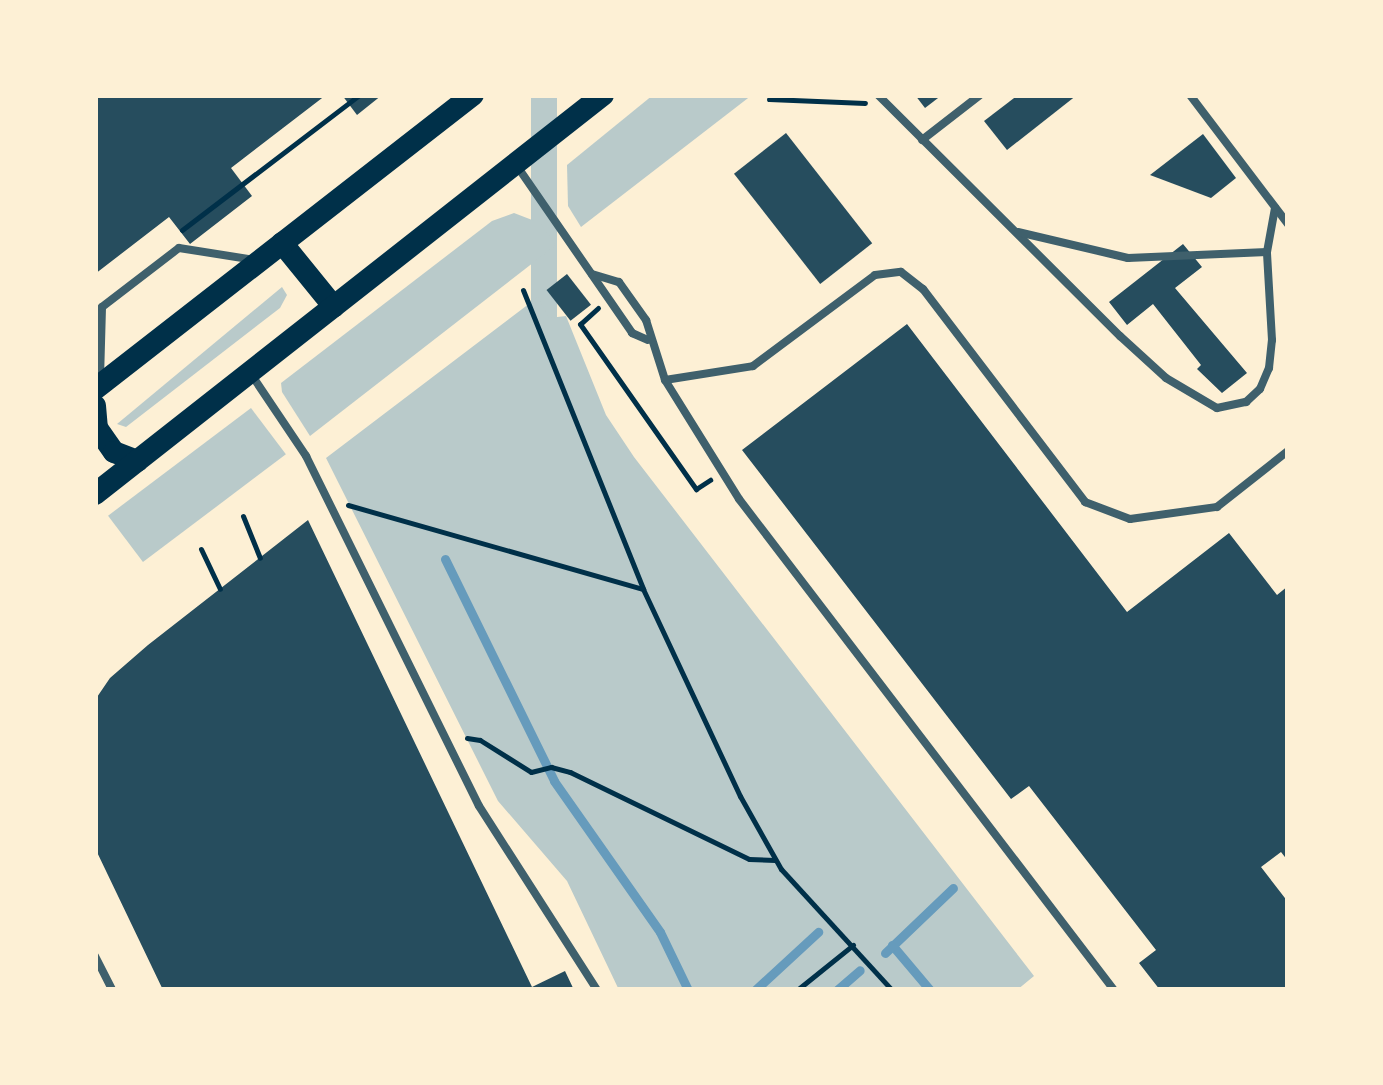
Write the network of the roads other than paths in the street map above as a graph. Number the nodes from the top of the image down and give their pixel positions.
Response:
1 (473, 95) edge
2 (603, 95) edge
3 (878, 95) edge
4 (980, 95) edge
5 (1190, 95) edge
6 (922, 140) junction
7 (515, 163) junction
8 (1276, 208) junction
9 (1288, 224) edge
10 (1014, 231) junction
11 (282, 243) junction
12 (1268, 252) junction
13 (260, 260) junction
14 (592, 274) junction
15 (334, 307) junction
16 (648, 340) junction
17 (251, 374) junction
18 (665, 380) junction
19 (96, 394) edge
20 (1288, 451) edge
21 (137, 461) junction
22 (95, 494) edge
23 (95, 956) edge
24 (112, 990) edge
25 (597, 990) edge
26 (1114, 990) edge

1 - 11 main road
2 - 7 main road
3 - 6 lane
4 - 6 lane
5 - 8 lane
6 - 10 lane
7 - 14 lane
7 - 15 main road
8 - 9 lane
8 - 12 lane
10 - 12 lane
10 - 12 lane
11 - 13 main road
11 - 15 main road
13 - 19 main road
13 - 19 lane
14 - 16 lane
14 - 16 lane
15 - 17 main road
16 - 18 lane
17 - 21 main road
17 - 25 lane
18 - 20 lane
18 - 26 lane
19 - 21 main road
21 - 22 main road
23 - 24 lane

